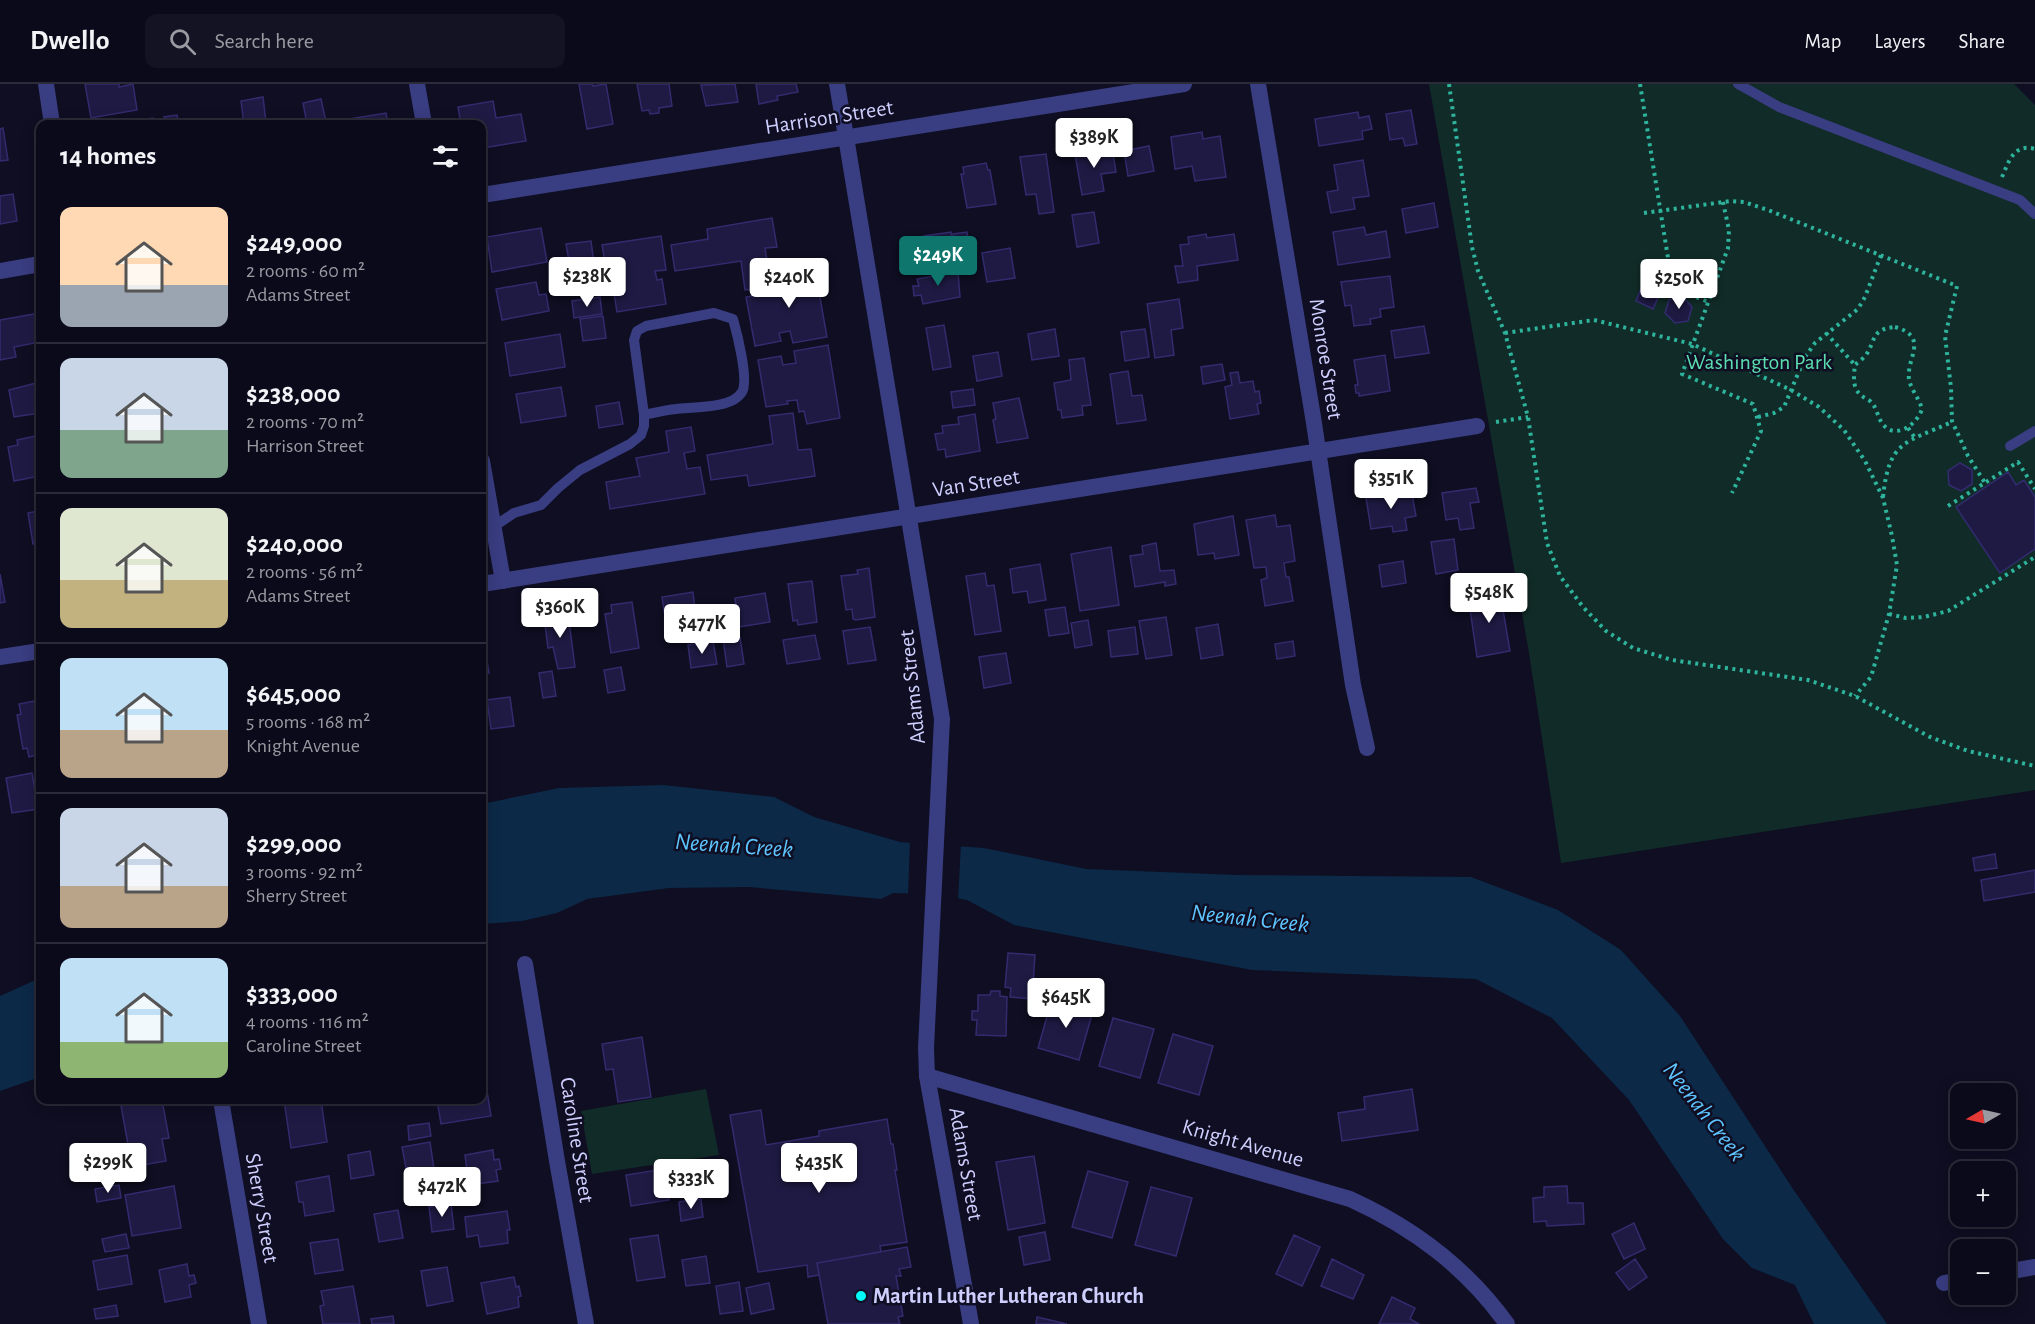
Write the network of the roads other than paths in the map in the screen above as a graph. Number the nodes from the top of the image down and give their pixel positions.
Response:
1 (46, 84) edge
2 (417, 84) edge
3 (837, 84) edge
4 (1184, 84) edge
5 (1258, 84) edge
6 (1738, 84) edge
7 (51, 120) edge
8 (423, 120) edge
9 (846, 137) junction
10 (486, 194) edge
11 (2035, 214) edge
12 (36, 265) edge
13 (0, 271) edge
14 (644, 415) junction
15 (1484, 425) road end
16 (2035, 431) edge
17 (2010, 446) dead end
18 (1317, 451) junction
19 (486, 484) edge
20 (910, 516) junction
21 (493, 526) junction
22 (503, 581) junction
23 (486, 583) edge
24 (36, 652) edge
25 (0, 657) edge
26 (1367, 748) dead end
27 (525, 964) dead end
28 (927, 1076) junction
29 (221, 1104) edge
30 (2035, 1268) edge
31 (2016, 1271) edge
32 (259, 1324) edge
33 (586, 1324) edge
34 (971, 1324) edge
35 (1507, 1324) edge

1 - 7 street
2 - 8 street
3 - 9 street, Adams Street
4 - 9 street, Harrison Street
5 - 18 street, Monroe Street
6 - 11 lane
9 - 10 street, Harrison Street
9 - 20 street, Adams Street
12 - 13 street
14 - 14 lane
14 - 21 lane
15 - 18 street, Van Street
16 - 17 lane
18 - 20 street, Van Street
18 - 26 street, Monroe Street
19 - 21 street
20 - 22 street, Van Street
20 - 28 street, Adams Street
21 - 22 street
22 - 23 street, Van Street
24 - 25 street
27 - 33 street, Caroline Street
28 - 34 street, Adams Street
28 - 35 street, Knight Avenue
29 - 32 street, Sherry Street
30 - 31 street

